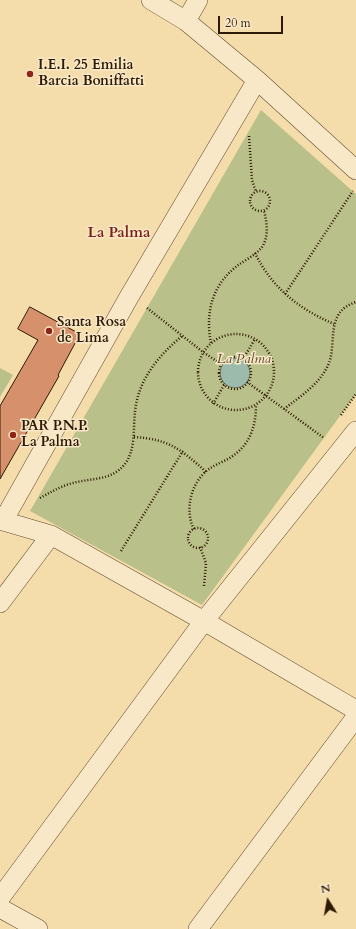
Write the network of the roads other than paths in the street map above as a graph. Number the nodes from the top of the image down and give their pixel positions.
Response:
1 (151, 0) edge
2 (198, 0) edge
3 (186, 21) junction
4 (257, 80) junction
5 (352, 178) edge
6 (356, 431) edge
7 (1, 521) edge
8 (51, 535) junction
9 (0, 603) edge
10 (204, 620) junction
11 (356, 710) edge
12 (356, 717) edge
13 (0, 898) edge
14 (0, 908) edge
15 (38, 929) edge
16 (198, 929) edge

1 - 3 street
2 - 3 street
3 - 4 street
4 - 5 street
4 - 7 street
6 - 10 street
7 - 8 street
8 - 9 street
8 - 10 street
10 - 11 street
10 - 13 street
12 - 16 street
14 - 15 street

